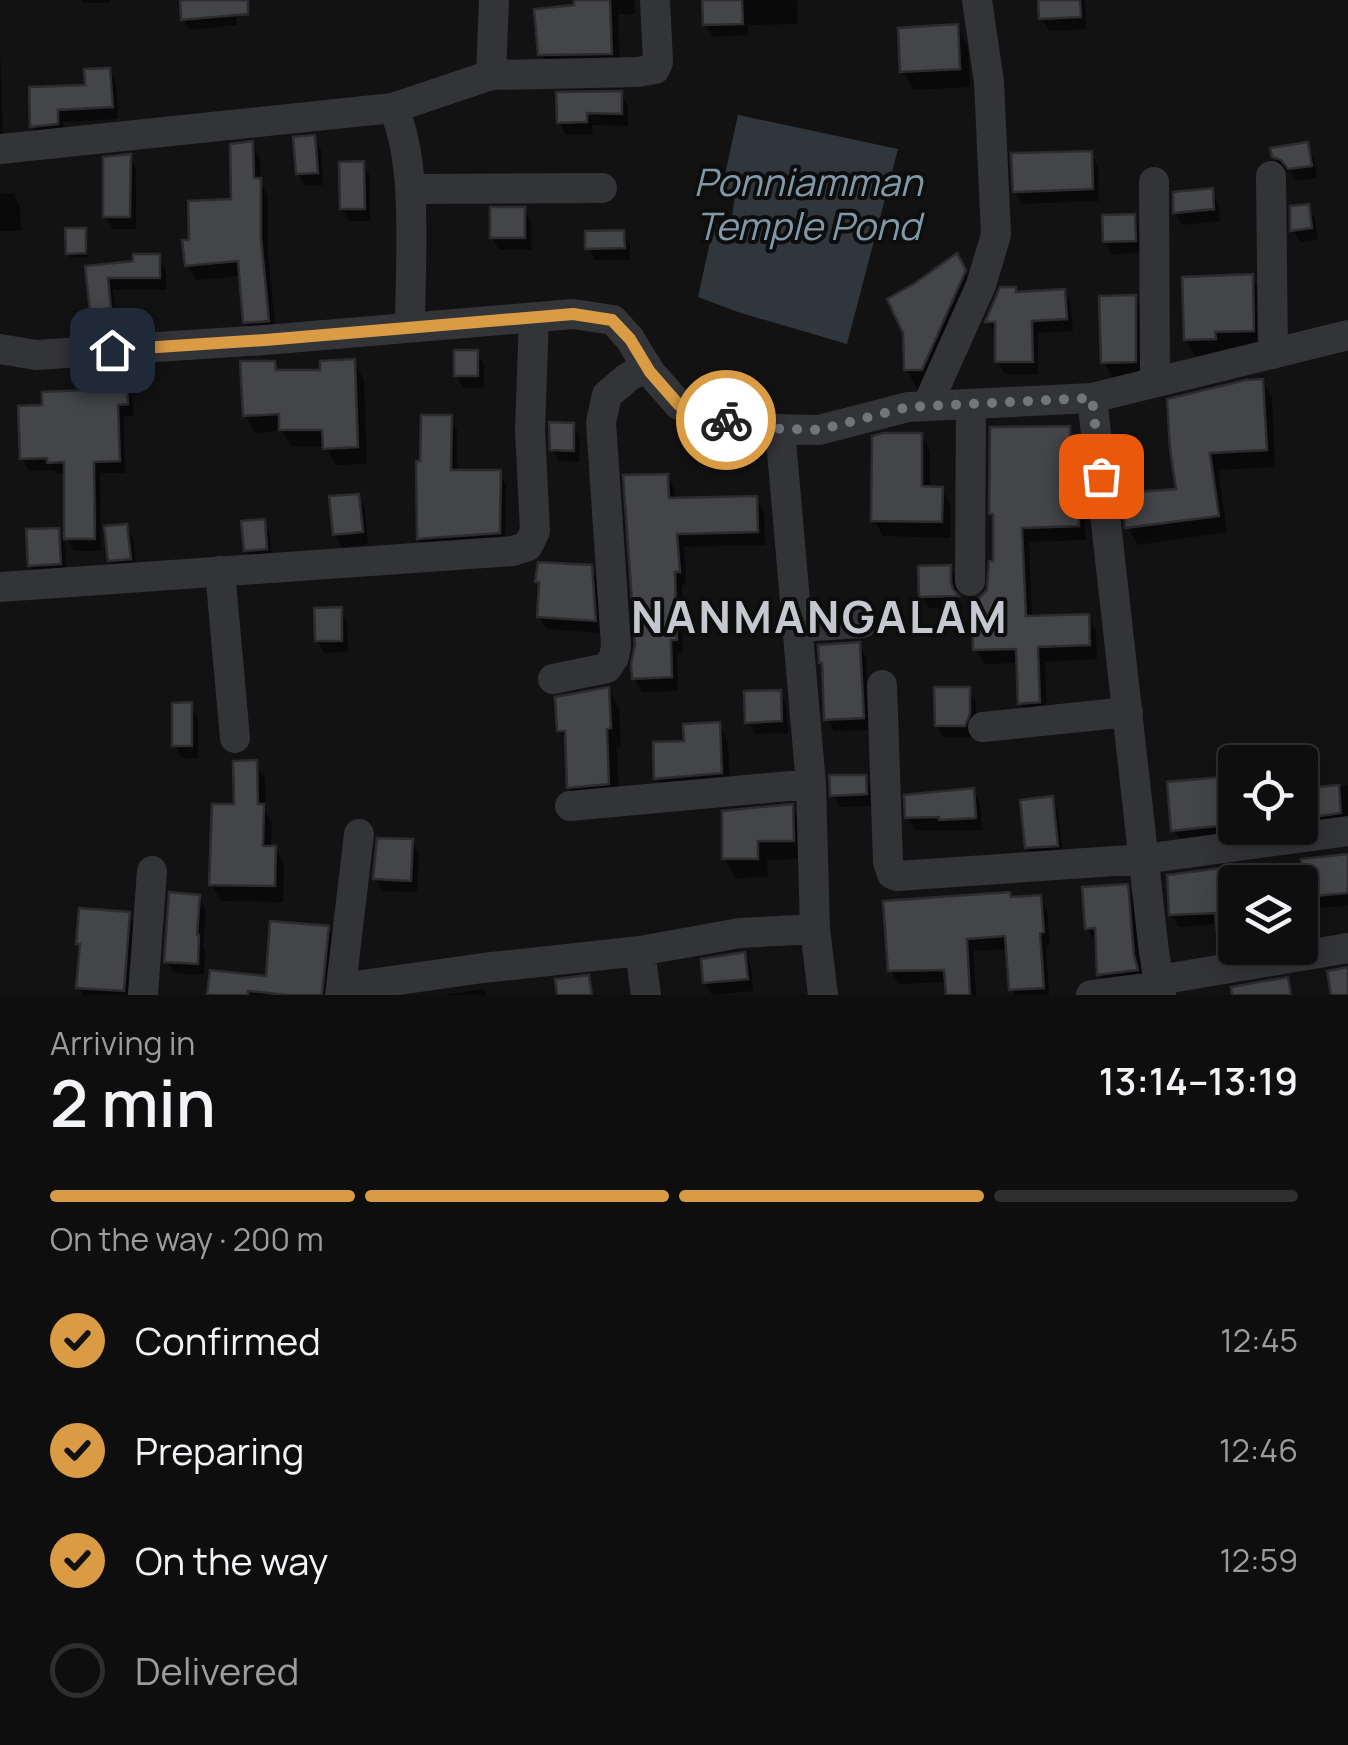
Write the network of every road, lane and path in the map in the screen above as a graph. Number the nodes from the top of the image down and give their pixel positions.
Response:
1 (494, 0) edge
2 (655, 0) edge
3 (976, 0) edge
4 (491, 75) junction
5 (393, 108) junction
6 (0, 149) edge
7 (1271, 176) dead end
8 (1154, 182) dead end
9 (602, 188) dead end
10 (410, 190) junction
11 (534, 317) junction
12 (410, 327) junction
13 (1348, 335) edge
14 (0, 350) edge
15 (1273, 354) junction
16 (647, 366) junction
17 (1154, 382) junction
18 (1092, 398) junction
19 (971, 404) junction
20 (926, 406) junction
21 (780, 429) junction
22 (220, 571) junction
23 (970, 581) dead end
24 (0, 586) edge
25 (862, 623) dead end
26 (798, 627) junction
27 (553, 679) dead end
28 (882, 685) dead end
29 (1128, 712) junction
30 (983, 727) dead end
31 (235, 738) dead end
32 (811, 784) junction
33 (570, 806) dead end
34 (1348, 831) edge
35 (359, 834) dead end
36 (1144, 859) junction
37 (152, 871) dead end
38 (815, 929) junction
39 (1348, 948) edge
40 (640, 951) junction
41 (497, 981) edge
42 (1160, 987) edge
43 (340, 991) edge
44 (143, 995) edge
45 (646, 995) edge
46 (823, 995) edge
47 (1090, 995) edge

1 - 4 street
2 - 4 street
3 - 20 street
4 - 5 street
5 - 6 street
5 - 10 street
7 - 15 street
8 - 17 street
9 - 10 street
10 - 12 street
11 - 12 street
11 - 16 street
11 - 22 street
12 - 14 street
13 - 15 street
15 - 17 street
16 - 21 street
16 - 27 street
17 - 18 street
18 - 19 street
18 - 29 street
19 - 20 street
19 - 23 street
20 - 21 street
21 - 26 street
22 - 24 street
22 - 31 street
25 - 26 street
26 - 32 street
28 - 36 street
29 - 30 street
29 - 36 street
32 - 33 street
32 - 38 street
34 - 36 street
35 - 43 street
36 - 42 street
37 - 44 street
38 - 40 street
38 - 46 street
39 - 42 street
40 - 41 street
40 - 45 street
41 - 43 street
42 - 47 street

